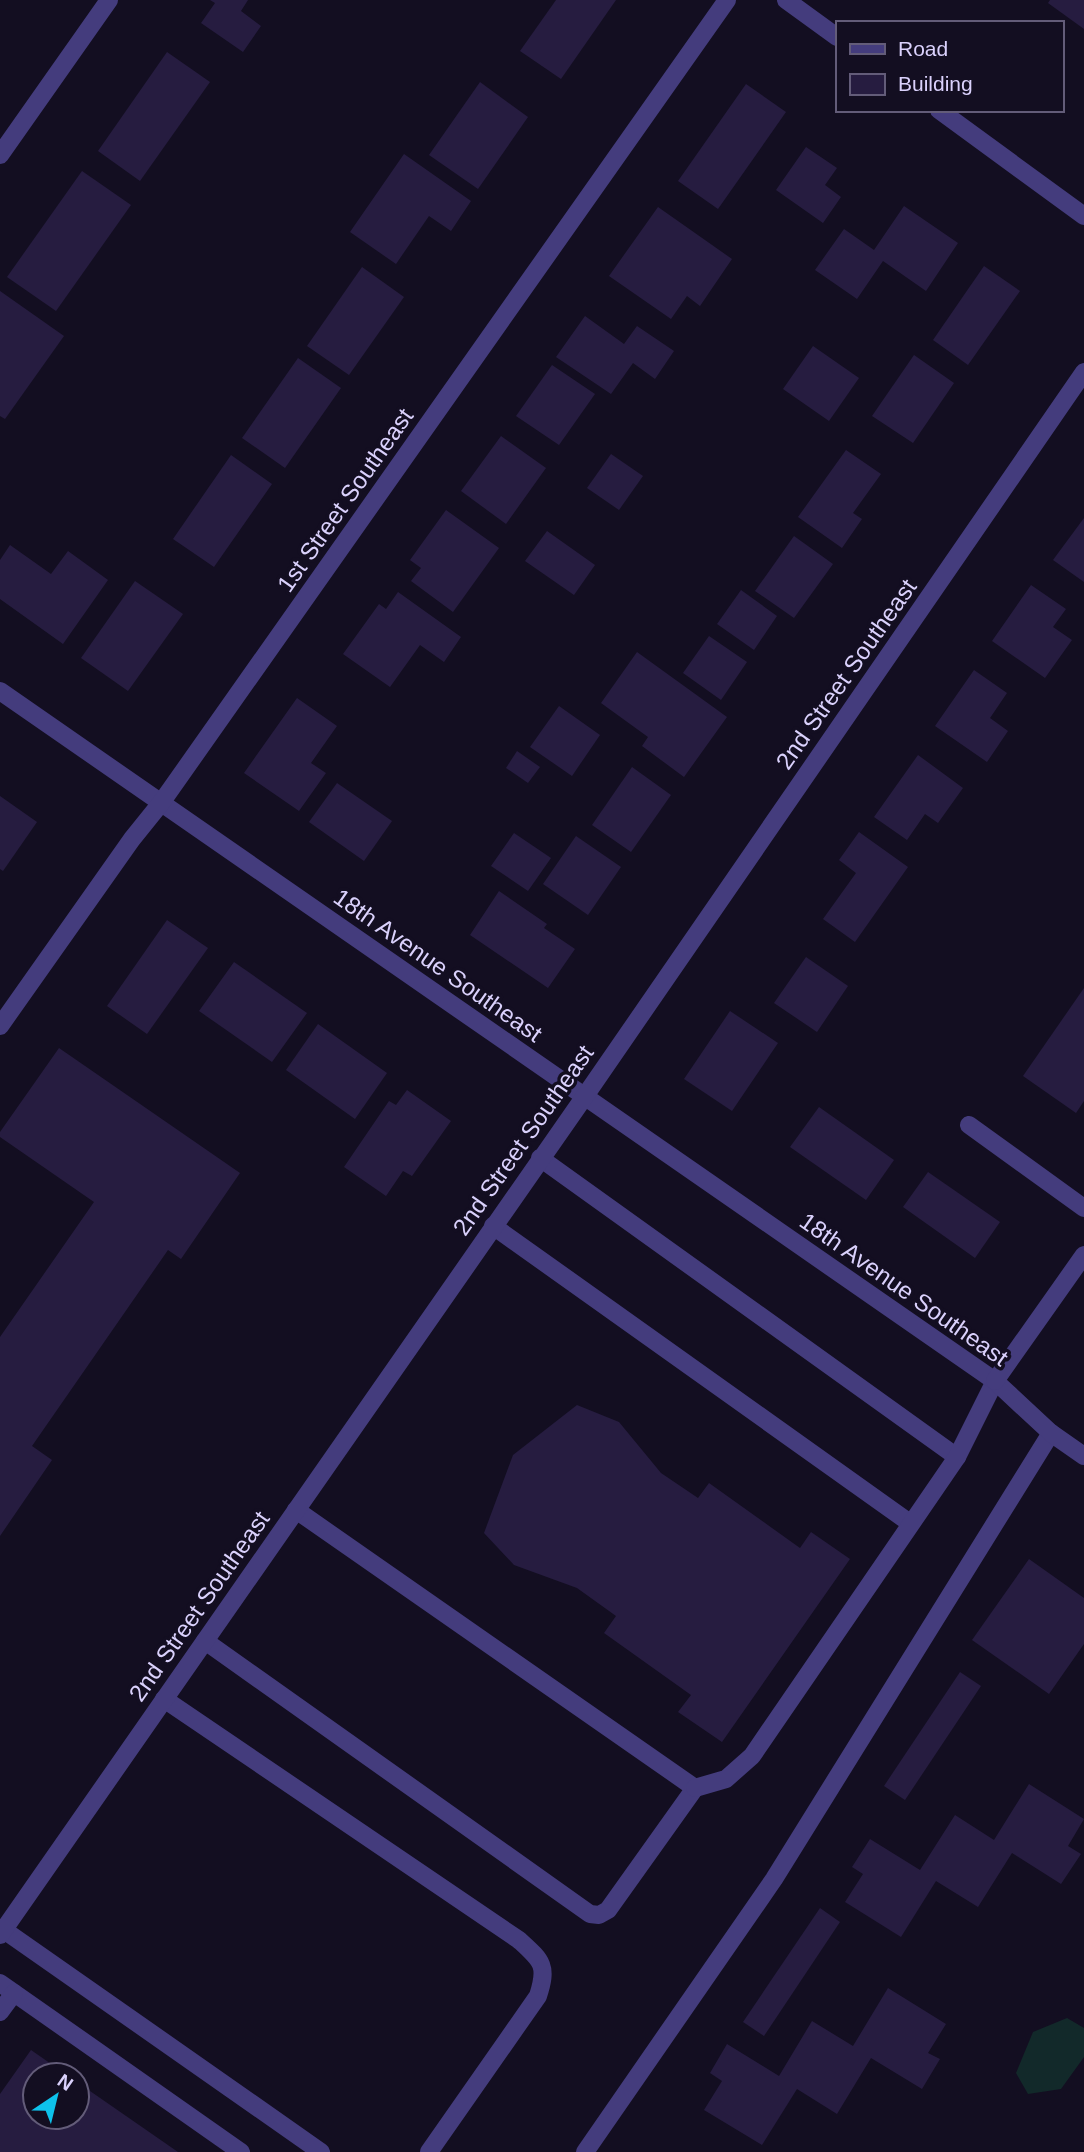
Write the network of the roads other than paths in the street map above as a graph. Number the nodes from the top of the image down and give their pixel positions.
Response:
1 (109, 0) edge
2 (727, 0) edge
3 (786, 0) edge
4 (836, 36) edge
5 (942, 112) edge
6 (0, 155) edge
7 (1084, 216) edge
8 (1084, 372) edge
9 (0, 691) edge
10 (161, 803) junction
11 (0, 1026) edge
12 (585, 1096) junction
13 (969, 1125) dead end
14 (540, 1158) junction
15 (1084, 1208) edge
16 (493, 1226) junction
17 (1084, 1255) edge
18 (995, 1381) junction
19 (1051, 1433) junction
20 (1084, 1456) edge
21 (957, 1457) junction
22 (296, 1510) junction
23 (910, 1524) junction
24 (205, 1642) junction
25 (164, 1699) junction
26 (695, 1788) junction
27 (1, 1931) edge
28 (7, 1988) edge
29 (0, 2012) edge
30 (241, 2152) edge
31 (321, 2152) edge
32 (429, 2152) edge
33 (585, 2152) edge

1 - 6 street
2 - 10 street, 1st Street Southeast
3 - 4 street
5 - 7 street
8 - 12 street, 2nd Street Southeast
9 - 10 street, 18th Avenue Southeast
10 - 11 street, 1st Street Southeast
10 - 12 street, 18th Avenue Southeast
12 - 14 street, 2nd Street Southeast
12 - 18 street, 18th Avenue Southeast
13 - 15 street
14 - 16 street, 2nd Street Southeast
14 - 21 street
16 - 22 street, 2nd Street Southeast
16 - 23 street
17 - 18 street
18 - 19 street, 18th Avenue Southeast
18 - 21 street
19 - 20 street, 18th Avenue Southeast
19 - 33 street
21 - 23 street
22 - 24 street, 2nd Street Southeast
22 - 26 street
23 - 26 street
24 - 25 street, 2nd Street Southeast
24 - 26 street
25 - 27 street, 2nd Street Southeast
25 - 32 street
27 - 31 street
28 - 29 street
28 - 30 street

